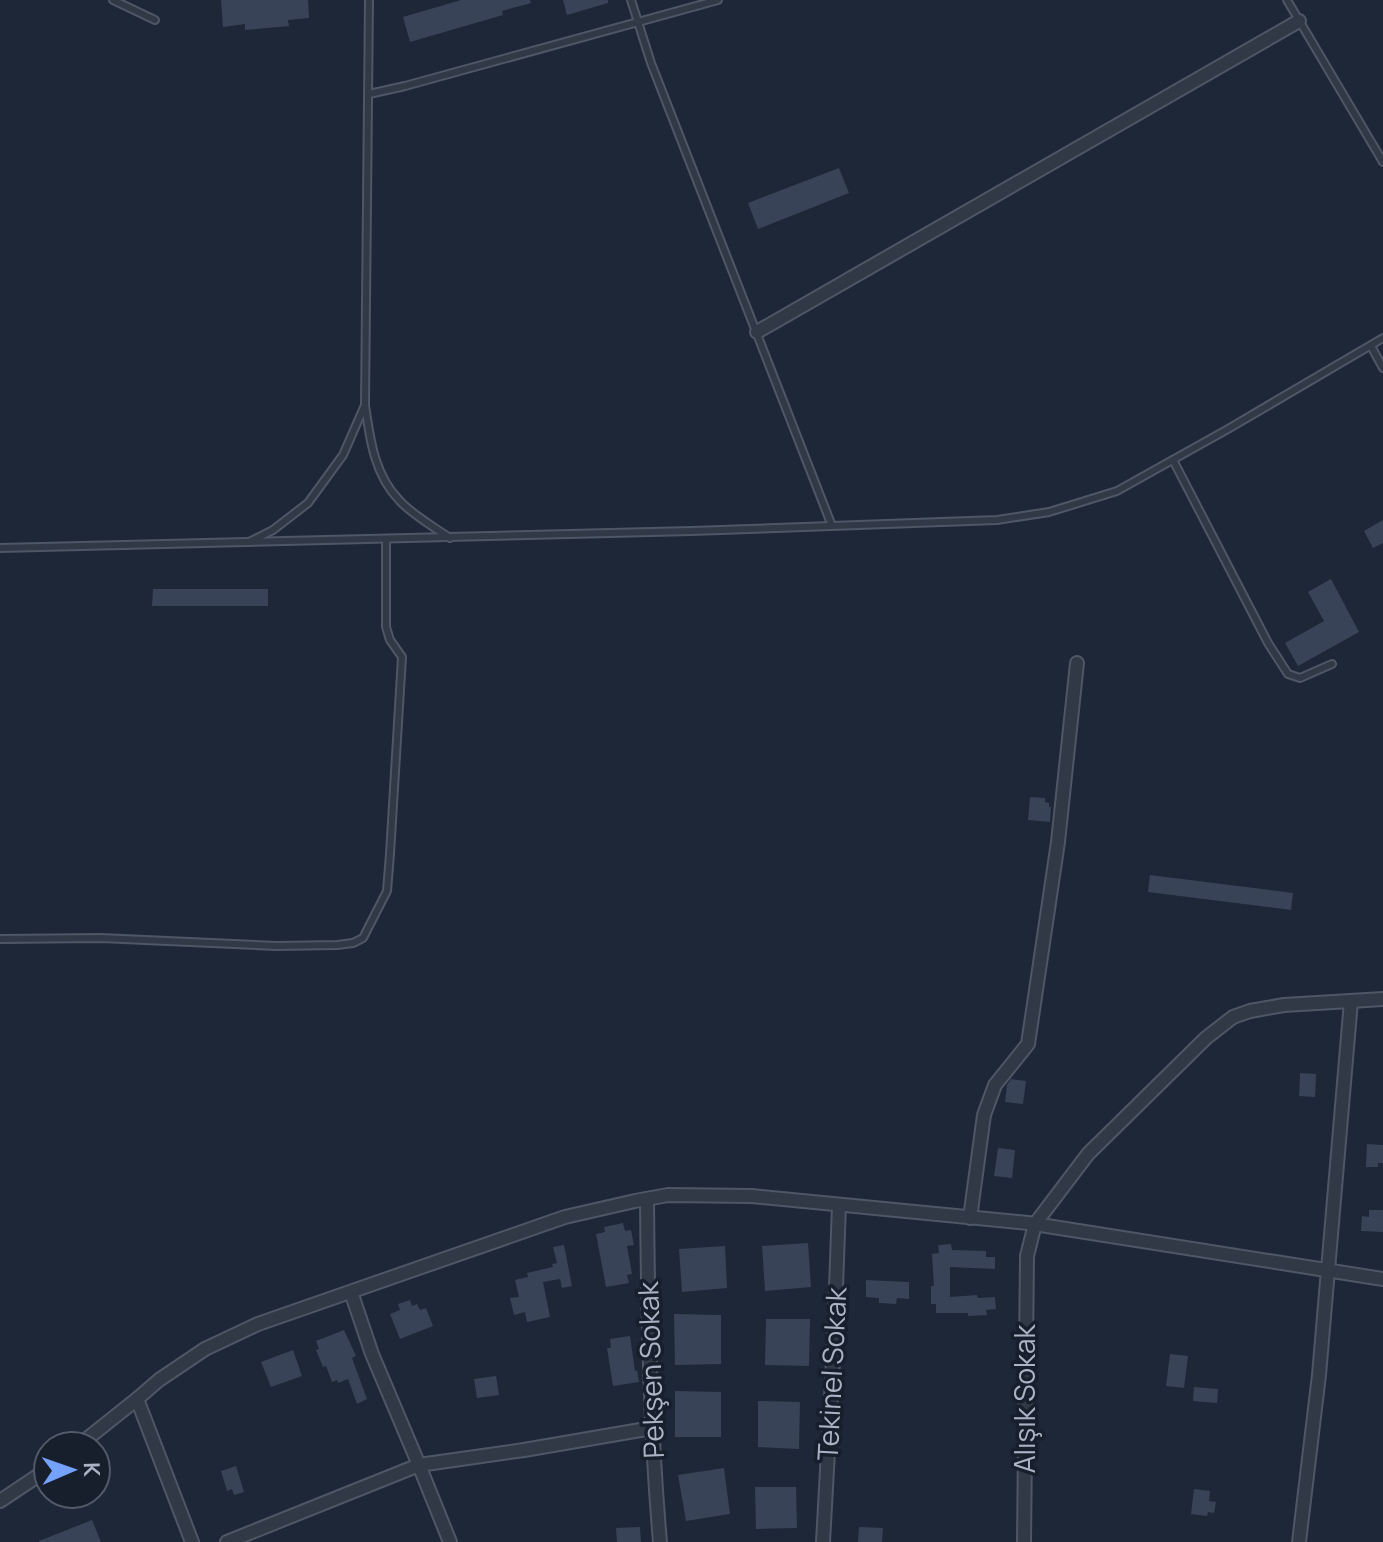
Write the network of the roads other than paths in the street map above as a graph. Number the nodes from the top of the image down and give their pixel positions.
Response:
1 (113, 0) edge
2 (369, 0) edge
3 (631, 0) edge
4 (718, 0) edge
5 (1287, 0) edge
6 (155, 20) dead end
7 (1299, 21) junction
8 (639, 22) junction
9 (369, 94) junction
10 (1383, 162) edge
11 (757, 332) junction
12 (1383, 338) edge
13 (1371, 346) junction
14 (1383, 368) edge
15 (365, 405) junction
16 (1173, 460) junction
17 (832, 526) junction
18 (450, 538) junction
19 (386, 540) junction
20 (247, 543) junction
21 (0, 548) edge
22 (1077, 663) dead end
23 (1332, 664) dead end
24 (0, 939) edge
25 (1383, 999) edge
26 (1351, 1001) junction
27 (647, 1199) junction
28 (839, 1205) junction
29 (970, 1218) junction
30 (1035, 1224) junction
31 (1327, 1271) junction
32 (1383, 1279) edge
33 (351, 1292) junction
34 (137, 1399) junction
35 (652, 1428) junction
36 (98, 1430) edge
37 (419, 1465) junction
38 (32, 1480) edge
39 (0, 1501) edge
40 (192, 1542) edge
41 (227, 1542) edge
42 (450, 1542) edge
43 (660, 1542) edge
44 (823, 1542) edge
45 (1024, 1542) edge
46 (1299, 1542) edge

1 - 6 lane
2 - 9 lane
3 - 8 lane
4 - 8 lane
5 - 7 lane
7 - 10 lane
7 - 11 street
8 - 9 lane
8 - 11 lane
9 - 15 lane
11 - 17 lane
12 - 13 lane
13 - 14 lane
13 - 16 lane
15 - 18 lane
15 - 20 lane
16 - 17 lane
16 - 23 lane
17 - 18 lane
18 - 19 lane
19 - 20 lane
19 - 24 lane
20 - 21 lane
22 - 29 street
25 - 26 street
26 - 30 street
26 - 31 street
27 - 28 street
27 - 33 street
27 - 35 street, Pekşen Sokak
28 - 29 street
28 - 44 street, Tekinel Sokak
29 - 30 street
30 - 31 street
30 - 45 street, Alışık Sokak
31 - 32 street
31 - 46 street
33 - 34 street
33 - 37 street
34 - 36 street
34 - 40 street
35 - 37 street
35 - 43 street, Pekşen Sokak
37 - 41 street
37 - 42 street
38 - 39 street

